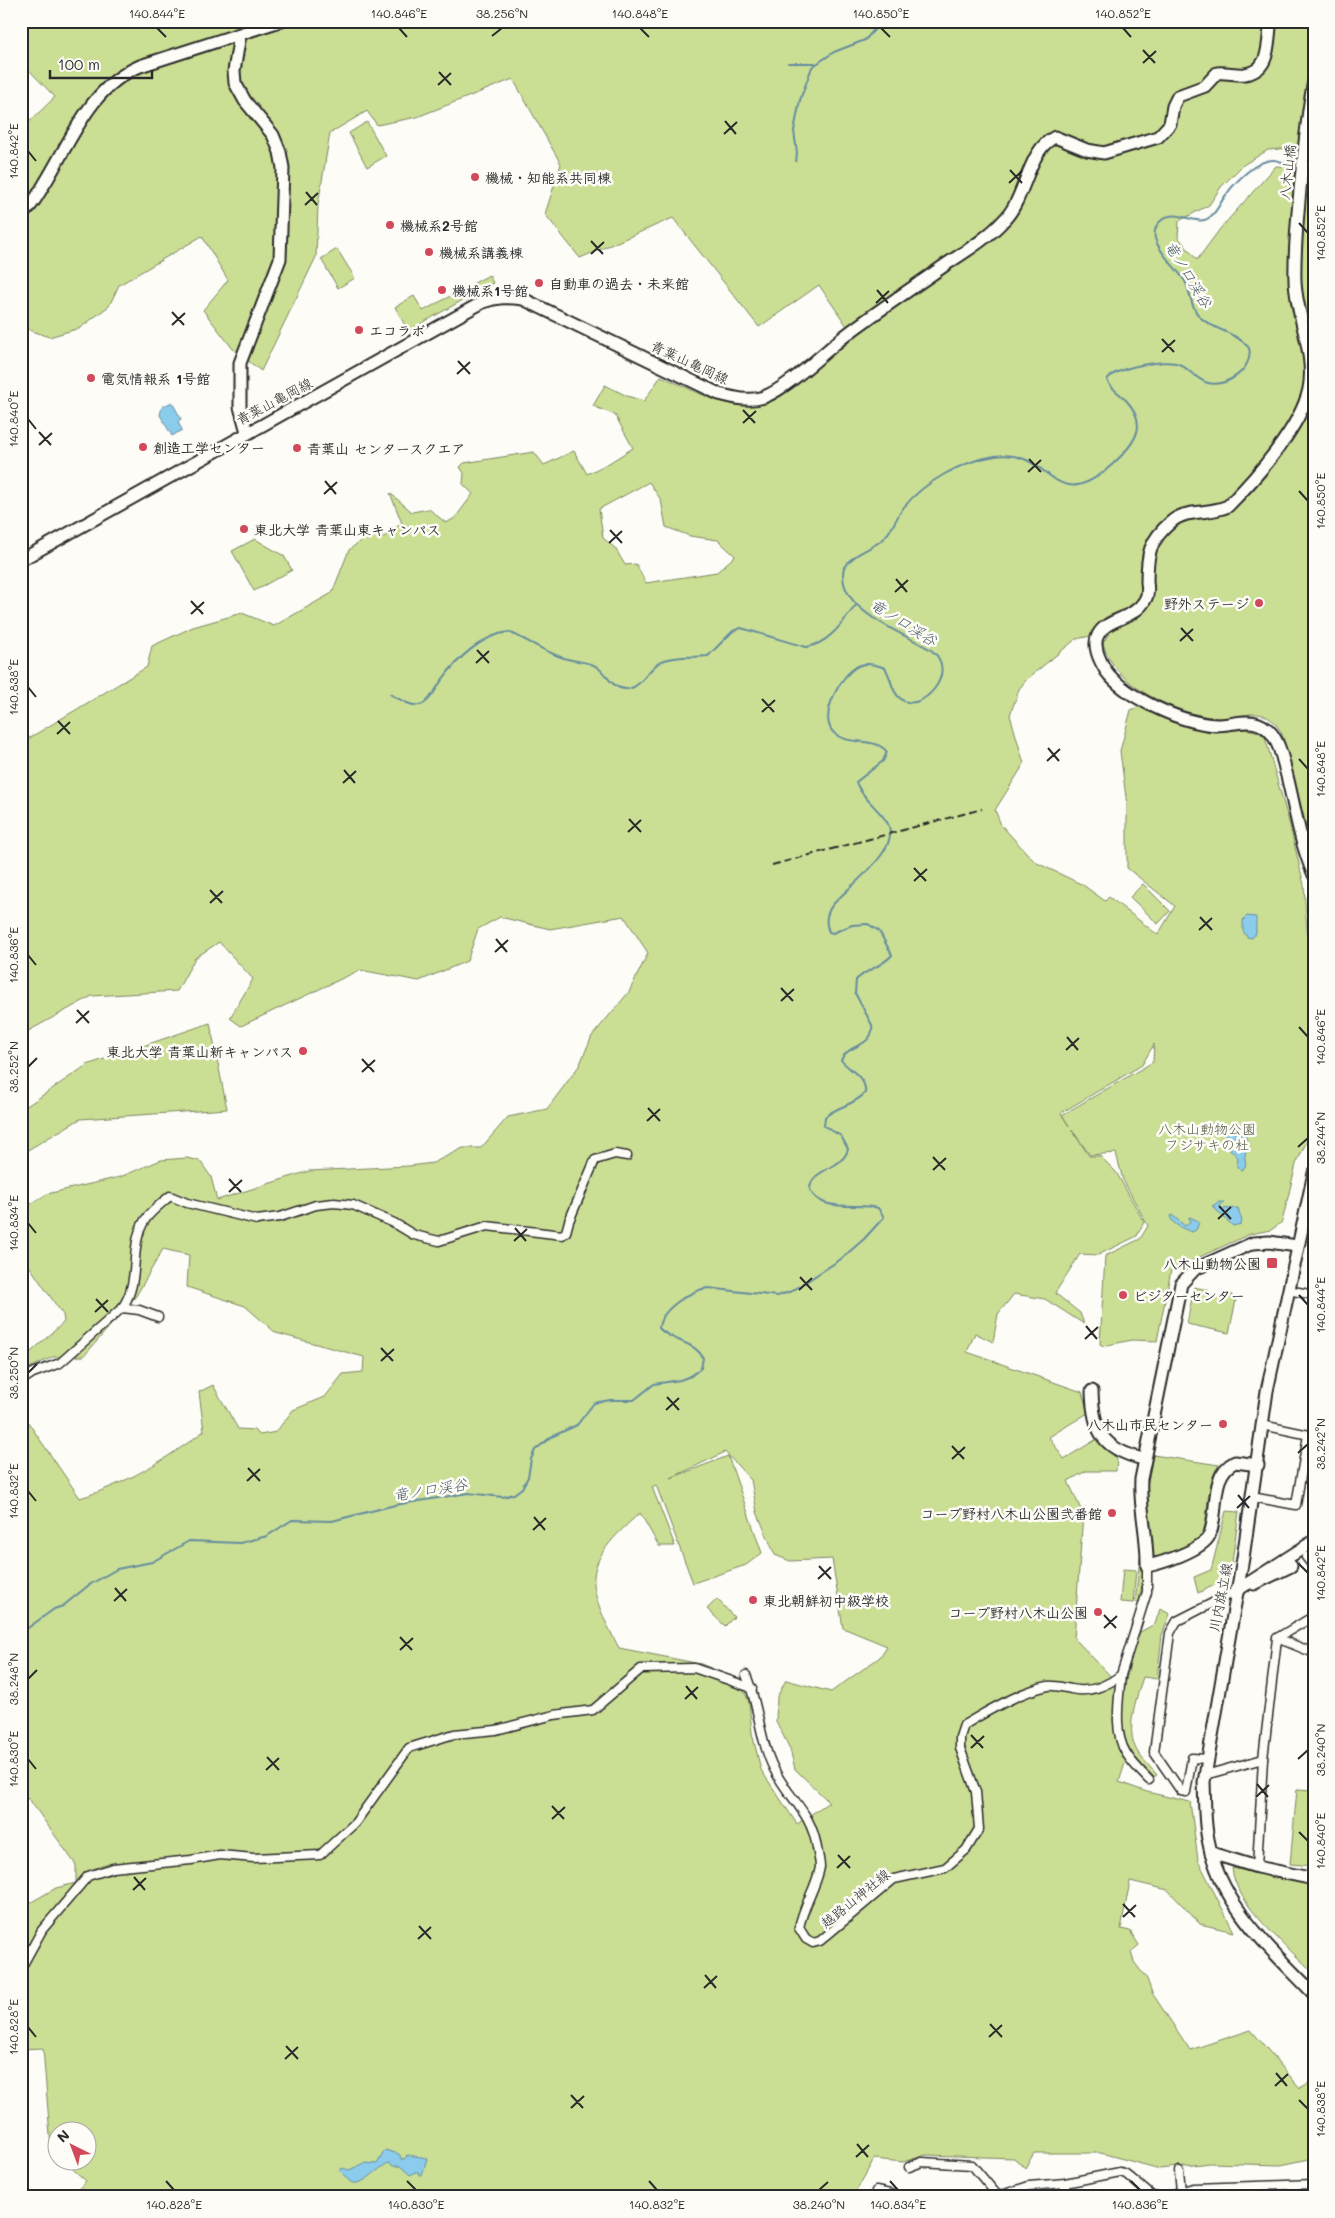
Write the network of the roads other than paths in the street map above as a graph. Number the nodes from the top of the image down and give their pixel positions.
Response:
1 (280, 21) edge
2 (1271, 21) edge
3 (240, 35) junction
4 (1314, 81) edge
5 (21, 216) edge
6 (247, 432) junction
7 (21, 560) edge
8 (1314, 875) edge
9 (627, 1156) dead end
10 (1313, 1179) edge
11 (1297, 1246) junction
12 (1288, 1290) junction
13 (1314, 1295) edge
14 (122, 1308) junction
15 (158, 1317) dead end
16 (21, 1381) edge
17 (1092, 1391) dead end
18 (1262, 1425) junction
19 (1311, 1435) edge
20 (1143, 1459) junction
21 (1258, 1465) junction
22 (1252, 1497) junction
23 (1314, 1541) edge
24 (1310, 1554) edge
25 (1148, 1566) junction
26 (1314, 1567) edge
27 (1236, 1591) junction
28 (1314, 1616) edge
29 (1277, 1638) junction
30 (1314, 1653) edge
31 (746, 1675) dead end
32 (1121, 1675) junction
33 (752, 1688) junction
34 (1207, 1759) junction
35 (1262, 1759) junction
36 (1205, 1775) junction
37 (1149, 1780) dead end
38 (1211, 1853) junction
39 (1257, 1866) junction
40 (1314, 1879) edge
41 (21, 1968) edge
42 (1314, 1994) edge
43 (909, 2166) dead end
44 (1179, 2171) dead end
45 (1065, 2183) junction
46 (1314, 2184) edge
47 (876, 2191) dead end
48 (1182, 2191) junction
49 (997, 2196) edge
50 (904, 2197) edge
51 (910, 2197) edge
52 (920, 2197) edge
53 (1065, 2197) edge
54 (1157, 2197) edge
55 (1163, 2197) edge

1 - 3 street
2 - 6 street, 青葉山亀岡線
3 - 5 street
3 - 6 street
4 - 8 street, 八木山橋
6 - 7 street, 青葉山亀岡線
9 - 14 street
10 - 11 street, 川内旗立線
11 - 12 street, 川内旗立線
11 - 20 street
12 - 13 street
12 - 18 street, 川内旗立線
14 - 15 street
14 - 16 street
17 - 20 street
18 - 19 street
18 - 21 street, 川内旗立線
19 - 22 street
20 - 25 street
21 - 22 street, 川内旗立線
21 - 25 street
22 - 27 street, 川内旗立線
23 - 27 street
24 - 26 street
24 - 27 street
25 - 32 street
27 - 34 street, 川内旗立線
27 - 34 street
28 - 29 street
29 - 30 street
29 - 35 street
31 - 33 street, 越路山神社線
32 - 33 street, 越路山神社線
32 - 37 street
33 - 41 street
34 - 36 street, 川内旗立線
35 - 36 street
35 - 39 street
36 - 38 street, 川内旗立線
38 - 39 street
38 - 42 street, 川内旗立線
39 - 40 street
43 - 49 street
44 - 48 street
45 - 49 street
45 - 53 street
45 - 54 street
46 - 48 street
47 - 50 street
48 - 55 street
51 - 52 street

